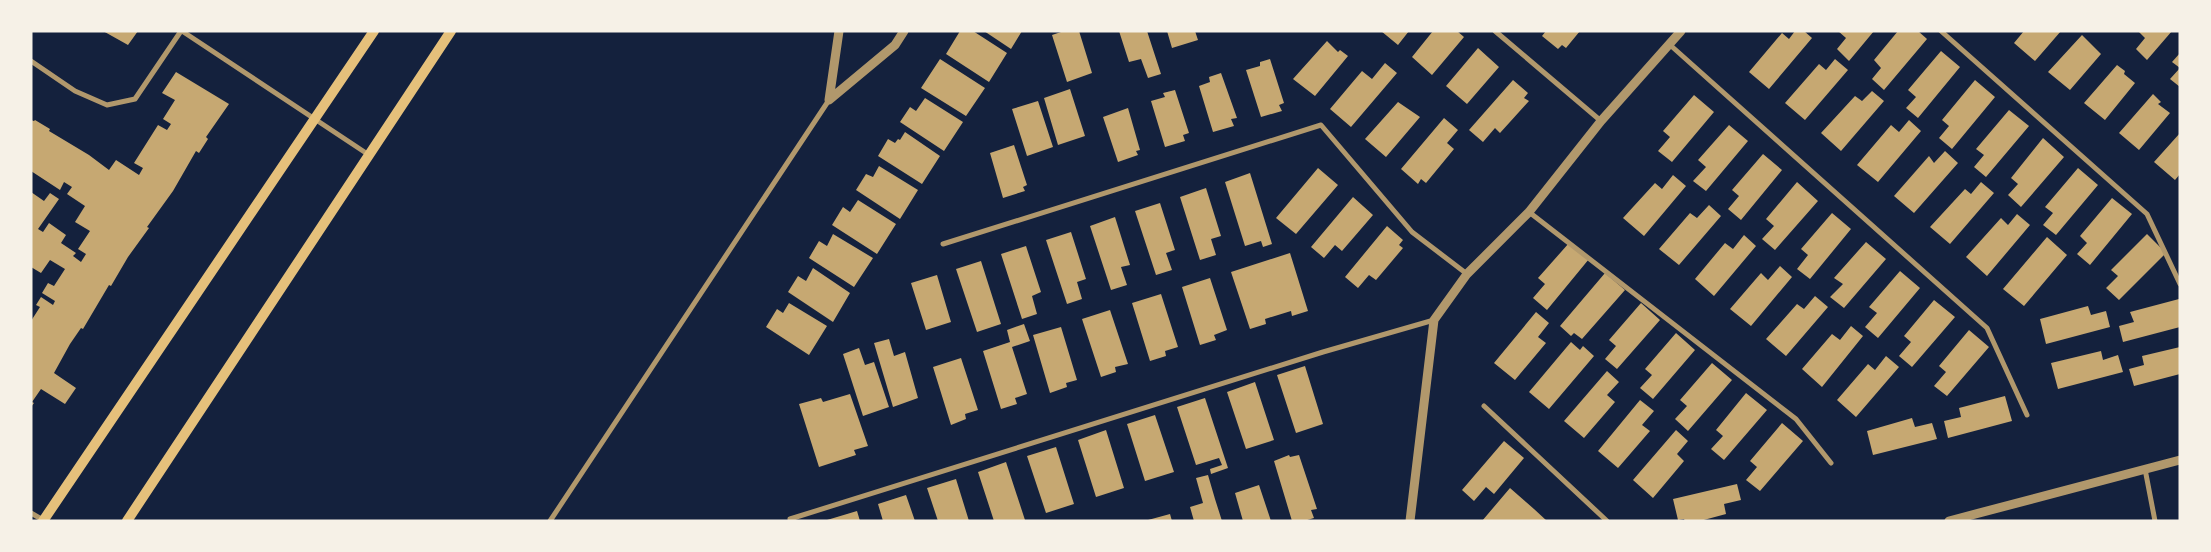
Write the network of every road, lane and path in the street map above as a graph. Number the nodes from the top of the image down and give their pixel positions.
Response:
1 (181, 31) edge
2 (374, 31) edge
3 (452, 31) edge
4 (839, 31) edge
5 (904, 31) edge
6 (1495, 31) edge
7 (1681, 31) edge
8 (1941, 31) edge
9 (1669, 44) junction
10 (31, 61) edge
11 (829, 100) junction
12 (315, 120) junction
13 (1601, 121) junction
14 (370, 156) junction
15 (1529, 212) junction
16 (943, 244) dead end
17 (1467, 274) junction
18 (2180, 284) edge
19 (1434, 320) junction
20 (1484, 406) dead end
21 (2027, 415) dead end
22 (2180, 460) edge
23 (1831, 463) dead end
24 (2145, 469) junction
25 (31, 513) edge
26 (1975, 517) edge
27 (790, 519) dead end
28 (43, 520) edge
29 (127, 521) edge
30 (550, 521) edge
31 (1410, 521) edge
32 (1607, 521) edge
33 (1949, 521) edge
34 (2155, 521) edge

1 - 10 street
1 - 12 street
2 - 12 main road
3 - 14 main road
4 - 11 street
5 - 11 street
6 - 13 street
7 - 9 street
8 - 18 street
9 - 13 street
9 - 21 street
11 - 30 street
12 - 14 street
12 - 28 main road
13 - 15 street
14 - 29 main road
15 - 17 street
15 - 23 street
16 - 17 street
17 - 19 street
19 - 27 street
19 - 31 street
20 - 32 street
22 - 24 street
24 - 26 street
24 - 34 street
25 - 28 street
26 - 33 street

